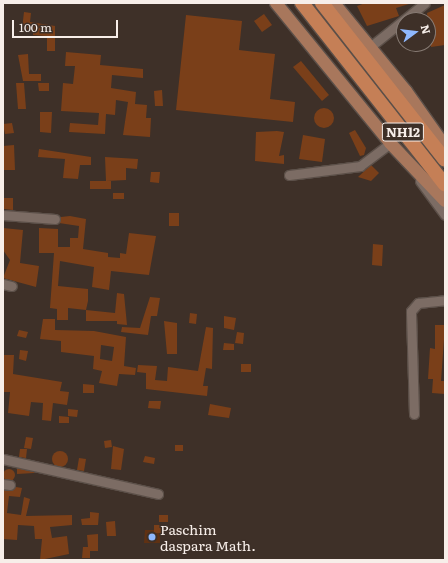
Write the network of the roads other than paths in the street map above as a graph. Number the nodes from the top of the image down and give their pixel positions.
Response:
1 (276, 3) edge
2 (302, 3) edge
3 (322, 3) edge
4 (334, 3) edge
5 (425, 3) edge
6 (370, 47) junction
7 (390, 143) junction
8 (445, 146) edge
9 (404, 160) junction
10 (445, 160) edge
11 (289, 175) dead end
12 (445, 185) edge
13 (445, 201) edge
14 (3, 215) edge
15 (445, 215) edge
16 (55, 219) dead end
17 (445, 300) edge
18 (414, 414) dead end
19 (3, 459) edge
20 (158, 494) dead end

1 - 7 main road
2 - 12 highway, NH12
3 - 10 highway, NH12
4 - 6 main road
5 - 6 street
6 - 8 main road
7 - 9 main road
7 - 11 street
9 - 13 main road
9 - 15 street
14 - 16 street
17 - 18 street
19 - 20 street

